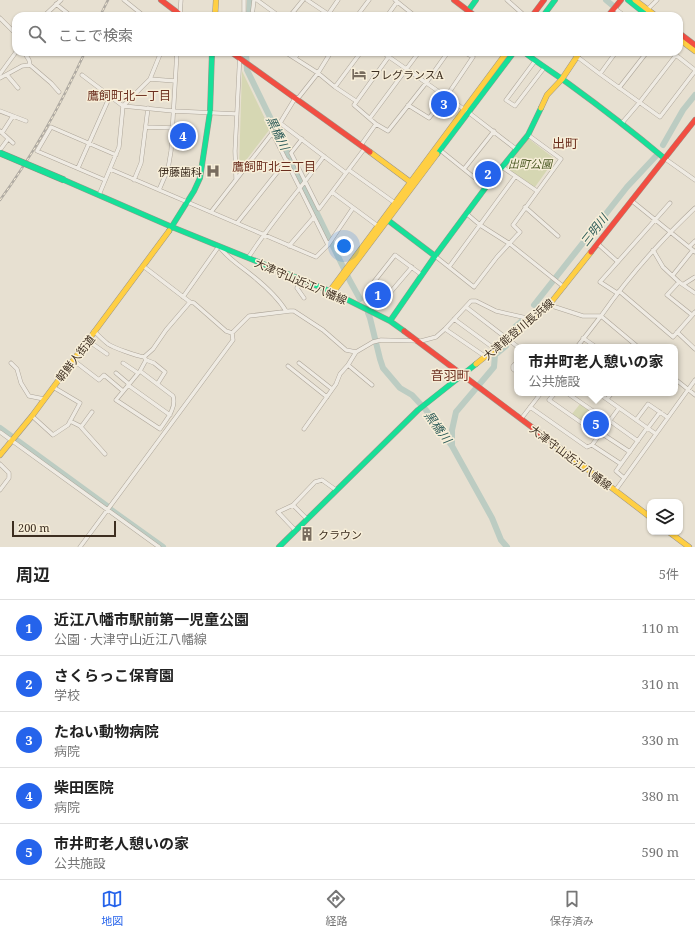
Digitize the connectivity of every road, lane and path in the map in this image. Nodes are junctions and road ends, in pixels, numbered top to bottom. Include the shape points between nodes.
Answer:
1 (61, 0) edge
2 (124, 0) edge
3 (160, 0) edge
4 (181, 0) edge
5 (216, 0) edge
6 (244, 0) edge
7 (254, 0) edge
8 (257, 0) edge
9 (303, 0) edge
10 (307, 0) edge
11 (338, 0) edge
12 (369, 0) edge
13 (454, 0) edge
14 (476, 0) edge
15 (507, 0) edge
16 (544, 0) edge
17 (555, 0) edge
18 (628, 0) edge
19 (635, 0) edge
20 (657, 0) edge
21 (396, 1) edge
22 (617, 3) edge
23 (56, 4) junction
24 (48, 12) edge
25 (66, 12) edge
26 (139, 12) edge
27 (177, 12) edge
28 (181, 12) edge
29 (215, 12) edge
30 (244, 12) edge
31 (252, 12) edge
32 (274, 12) edge
33 (293, 12) edge
34 (325, 12) edge
35 (331, 12) edge
36 (360, 12) edge
37 (389, 12) edge
38 (410, 12) edge
39 (465, 12) edge
40 (467, 12) edge
41 (520, 12) edge
42 (535, 12) edge
43 (546, 12) edge
44 (611, 12) edge
45 (623, 12) edge
46 (645, 12) edge
47 (645, 12) edge
48 (647, 12) edge
49 (0, 18) edge
50 (12, 30) edge
51 (683, 36) edge
52 (683, 42) edge
53 (695, 45) edge
54 (695, 51) edge
55 (13, 56) edge
56 (26, 56) edge
57 (159, 56) edge
58 (177, 56) edge
59 (212, 56) edge
60 (240, 56) edge
61 (241, 56) edge
62 (292, 56) edge
63 (328, 56) edge
64 (358, 56) edge
65 (389, 56) joint
66 (416, 56) edge
67 (445, 56) edge
68 (470, 56) edge
69 (504, 56) edge
70 (511, 56) edge
71 (529, 56) edge
72 (577, 56) edge
73 (580, 56) edge
74 (613, 56) edge
75 (643, 56) edge
76 (675, 56) edge
77 (677, 56) edge
78 (295, 58) joint
79 (536, 61) junction
80 (30, 65) junction
81 (544, 68) junction
82 (407, 69) junction
83 (695, 70) edge
84 (318, 72) junction
85 (0, 74) edge
86 (600, 74) junction
87 (7, 75) junction
88 (82, 75) dead end
89 (0, 78) edge
90 (150, 79) junction
91 (562, 79) junction
92 (175, 81) junction
93 (426, 83) junction
94 (335, 87) junction
95 (18, 88) dead end
96 (619, 88) junction
97 (59, 92) dead end
98 (110, 96) junction
99 (446, 96) junction
100 (297, 99) junction
101 (356, 101) junction
102 (639, 103) junction
103 (408, 105) junction
104 (123, 106) junction
105 (148, 108) junction
106 (0, 111) edge
107 (174, 111) junction
108 (466, 111) junction
109 (210, 112) junction
110 (237, 114) junction
111 (13, 116) junction
112 (370, 118) junction
113 (695, 120) edge
114 (26, 121) dead end
115 (280, 123) junction
116 (622, 123) junction
117 (376, 124) junction
118 (146, 127) junction
119 (172, 128) junction
120 (494, 131) junction
121 (1, 132) edge
122 (273, 132) junction
123 (528, 135) junction
124 (8, 139) junction
125 (302, 139) junction
126 (13, 143) dead end
127 (89, 143) junction
128 (363, 146) junction
129 (516, 149) junction
130 (0, 150) edge
131 (440, 150) junction
132 (0, 153) edge
133 (116, 155) junction
134 (324, 156) junction
135 (664, 158) junction
136 (287, 160) junction
137 (502, 167) junction
138 (78, 168) junction
139 (110, 169) junction
140 (464, 169) junction
141 (348, 171) junction
142 (515, 177) junction
143 (236, 179) junction
144 (105, 180) junction
145 (134, 180) junction
146 (695, 180) edge
147 (306, 181) junction
148 (412, 183) junction
149 (486, 187) junction
150 (300, 188) junction
151 (159, 190) junction
152 (537, 191) junction
153 (332, 192) junction
154 (99, 195) junction
155 (632, 201) junction
156 (188, 202) junction
157 (395, 203) junction
158 (670, 203) dead end
159 (353, 208) junction
160 (525, 208) junction
161 (695, 208) edge
162 (211, 212) junction
163 (467, 214) junction
164 (314, 217) junction
165 (386, 219) junction
166 (655, 220) junction
167 (237, 223) junction
168 (480, 224) junction
169 (378, 226) junction
170 (172, 227) junction
171 (670, 232) junction
172 (263, 235) junction
173 (558, 236) dead end
174 (695, 241) edge
175 (510, 244) junction
176 (598, 244) junction
177 (328, 245) junction
178 (219, 246) junction
179 (289, 246) junction
180 (689, 247) junction
181 (652, 250) junction
182 (694, 251) edge
183 (435, 256) junction
184 (248, 258) junction
185 (618, 262) junction
186 (143, 266) junction
187 (349, 267) junction
188 (412, 267) junction
189 (449, 267) junction
190 (422, 275) junction
191 (673, 275) junction
192 (695, 277) edge
193 (300, 279) junction
194 (680, 282) junction
195 (684, 284) junction
196 (564, 287) junction
197 (332, 292) junction
198 (618, 292) junction
199 (695, 293) edge
200 (182, 297) junction
201 (304, 298) dead end
202 (190, 302) junction
203 (549, 305) junction
204 (466, 306) junction
205 (286, 311) junction
206 (694, 314) edge
207 (602, 316) junction
208 (528, 318) junction
209 (454, 319) junction
210 (390, 321) junction
211 (445, 329) junction
212 (94, 331) junction
213 (677, 332) junction
214 (232, 333) junction
215 (584, 338) junction
216 (508, 339) junction
217 (87, 340) junction
218 (416, 341) junction
219 (514, 344) edge
220 (579, 344) edge
221 (592, 344) edge
222 (635, 344) edge
223 (495, 349) junction
224 (695, 349) edge
225 (356, 352) junction
226 (107, 354) dead end
227 (486, 357) junction
228 (145, 359) junction
229 (73, 360) junction
230 (11, 363) dead end
231 (123, 363) dead end
232 (299, 363) dead end
233 (348, 365) junction
234 (288, 366) dead end
235 (139, 372) junction
236 (116, 373) dead end
237 (461, 375) junction
238 (695, 380) edge
239 (678, 382) edge
240 (158, 383) junction
241 (129, 385) junction
242 (372, 385) dead end
243 (53, 387) junction
244 (332, 389) junction
245 (688, 390) junction
246 (123, 391) junction
247 (695, 395) edge
248 (538, 396) edge
249 (552, 396) edge
250 (571, 396) edge
251 (602, 396) edge
252 (610, 396) edge
253 (327, 397) junction
254 (44, 399) junction
255 (607, 400) junction
256 (530, 407) junction
257 (619, 408) junction
258 (92, 412) dead end
259 (660, 412) junction
260 (170, 415) junction
261 (32, 416) junction
262 (521, 418) junction
263 (668, 418) junction
264 (636, 420) junction
265 (70, 421) junction
266 (609, 422) junction
267 (81, 427) junction
268 (648, 428) junction
269 (304, 429) dead end
270 (0, 432) edge
271 (600, 434) junction
272 (656, 434) junction
273 (13, 441) junction
274 (638, 441) junction
275 (592, 445) junction
276 (630, 452) junction
277 (105, 454) dead end
278 (0, 455) edge
279 (0, 464) edge
280 (622, 464) junction
281 (624, 478) junction
282 (0, 490) edge
283 (336, 490) junction
284 (615, 491) junction
285 (293, 505) junction
286 (107, 510) junction
287 (647, 515) edge
288 (307, 520) junction
289 (296, 531) junction
290 (673, 535) edge
291 (80, 547) edge
292 (159, 547) edge
293 (279, 547) edge
294 (689, 547) edge

1 - 23 street
2 - 26 street
3 - 27 street
4 - 28 street
5 - 29 street
6 - 30 street
7 - 31 street
8 - 32 street
9 - 33 street
10 - 34 street
11 - 35 street
12 - 36 street
13 - 39 street
14 - 40 street
15 - 41 street
16 - 42 street
17 - 43 street
18 - 46 street
19 - 47 street
20 - 48 street
21 - 37 street
21 - 38 street
22 - 44 street
22 - 45 street
23 - 24 street
23 - 25 street
49 - 50 street
51 - 53 street
52 - 54 street
55 - 85 street
56 - 80 street
57 - 90 street
58 - 92 street
59 - 109 street
60 - 110 street
61 - 100 street via 252,67
62 - 78 street
63 - 84 street
64 - 94 street
65 - 82 street
65 - 101 street
66 - 82 street
67 - 93 street
68 - 99 street via 473,58
69 - 108 street
70 - 108 street
71 - 79 street
72 - 91 street
73 - 86 street
74 - 86 street
75 - 96 street
76 - 102 street
77 - 83 street
78 - 84 street
79 - 81 street
79 - 81 street via 506,100 515,106
80 - 87 street via 22,66
80 - 97 street
81 - 91 street
82 - 93 street
82 - 112 street
83 - 102 street via 660,117
84 - 94 street
84 - 100 street
86 - 96 street
87 - 89 street
87 - 95 street
88 - 98 street
90 - 92 street
90 - 104 street
91 - 116 street
91 - 123 street via 547,95
92 - 107 street
93 - 99 street
93 - 103 street
94 - 101 street
96 - 102 street
98 - 104 street
98 - 127 street
99 - 103 street via 429,118
99 - 108 street
100 - 115 street
100 - 128 street
101 - 112 street via 354,105
102 - 116 street
103 - 117 street via 388,132
104 - 105 street
104 - 133 street
105 - 107 street
105 - 118 street
106 - 111 street
107 - 109 street
107 - 119 street
108 - 120 street
108 - 131 street
108 - 148 street
109 - 110 street
109 - 156 street via 200,178
110 - 143 street
111 - 114 street
111 - 121 street
112 - 117 street
113 - 135 street, 大津能登川長浜線
115 - 122 street
115 - 125 street
116 - 135 street
117 - 128 street
118 - 119 street
118 - 145 street via 141,163
119 - 151 street via 168,169
120 - 129 street
120 - 140 street
121 - 124 street
122 - 136 street
122 - 143 street
123 - 129 street
123 - 152 street via 560,160
124 - 126 street
124 - 130 street
125 - 134 street
125 - 147 street via 291,153
127 - 133 street
127 - 138 street
127 - 138 street via 51,127 38,151
128 - 141 street
128 - 148 street
129 - 137 street
131 - 140 street
131 - 148 street
132 - 154 street, 大津守山近江八幡線, bridge
133 - 139 street
134 - 141 street
134 - 147 street
135 - 146 street
135 - 155 street, 大津能登川長浜線
136 - 150 street
136 - 167 street
137 - 142 street
137 - 149 street
138 - 144 street
139 - 144 street
139 - 145 street
140 - 149 street
141 - 153 street
141 - 157 street
142 - 152 street
142 - 168 street
143 - 162 street
144 - 154 street
145 - 151 street
147 - 150 street
147 - 153 street via 319,209
148 - 157 street
148 - 165 street
149 - 163 street
150 - 164 street
150 - 172 street
151 - 156 street
152 - 160 street
153 - 159 street
154 - 170 street, 大津守山近江八幡線
155 - 166 street
155 - 176 street, 大津能登川長浜線
156 - 162 street
156 - 170 street
157 - 165 street
158 - 166 street
159 - 169 street
159 - 177 street
160 - 173 street
160 - 175 street via 513,225 520,232
161 - 171 street
162 - 167 street
163 - 168 street
163 - 183 street
164 - 177 street
164 - 179 street
165 - 169 street
165 - 183 street
165 - 187 street
166 - 171 street
166 - 185 street
167 - 172 street
168 - 175 street
168 - 189 street
169 - 187 street
170 - 178 street, 大津守山近江八幡線
170 - 186 street
171 - 180 street
171 - 181 street
172 - 179 street
172 - 184 street
174 - 180 street
175 - 189 street via 474,287
175 - 196 street
176 - 185 street
176 - 196 street, 大津能登川長浜線
177 - 179 street via 316,257
178 - 184 street, 大津守山近江八幡線
178 - 200 street
178 - 205 street via 280,300
180 - 182 street
181 - 191 street via 663,267
181 - 198 street
182 - 191 street
183 - 189 street
183 - 190 street
184 - 193 street, 大津守山近江八幡線
185 - 198 street via 600,282
186 - 200 street
186 - 212 street
187 - 197 street via 332,288
188 - 188 street via 395,255 373,282 388,294
188 - 190 street
190 - 210 street
191 - 194 street
192 - 195 street
193 - 197 street, 大津守山近江八幡線
193 - 201 street via 297,288
194 - 195 street
194 - 206 street via 667,295
195 - 199 street
196 - 203 street, 大津能登川長浜線
197 - 210 street, 大津守山近江八幡線
198 - 207 street
198 - 213 street via 673,336
200 - 202 street
202 - 214 street
202 - 228 street
203 - 207 street via 583,316
203 - 208 street, 大津能登川長浜線
204 - 208 street via 471,301 476,301 496,311
204 - 209 street
204 - 216 street
205 - 214 street via 249,316
205 - 225 street via 294,311 323,330 346,350
206 - 213 street
207 - 215 street
207 - 222 street
208 - 216 street, 大津能登川長浜線
209 - 211 street
209 - 223 street
210 - 218 street, 大津守山近江八幡線
211 - 218 street via 436,337
211 - 227 street
212 - 217 street, 朝鮮人街道
212 - 228 street, 朝鮮人街道 via 108,344
213 - 224 street
214 - 286 street via 233,340
215 - 220 street
215 - 221 street
216 - 219 street
216 - 223 street, 大津能登川長浜線
217 - 226 street
217 - 229 street, 朝鮮人街道
218 - 225 street via 380,340
218 - 237 street, 大津守山近江八幡線
223 - 227 street, 大津能登川長浜線
225 - 233 street
227 - 237 street, 大津能登川長浜線
228 - 235 street
228 - 240 street, 朝鮮人街道 via 165,372
229 - 243 street, 朝鮮人街道
229 - 246 street via 100,380 104,375
230 - 254 street via 17,369 21,383 29,396
231 - 235 street
232 - 244 street
233 - 242 street
233 - 244 street
234 - 253 street
235 - 240 street
235 - 241 street
236 - 241 street
237 - 262 street, 大津守山近江八幡線
237 - 283 street, 大津能登川長浜線 via 421,407
238 - 245 street
239 - 245 street
240 - 260 street via 173,396
241 - 246 street
241 - 260 street
243 - 254 street, 朝鮮人街道
243 - 265 street via 80,403
244 - 253 street
245 - 247 street
245 - 263 street
246 - 260 street via 116,400 160,430
248 - 256 street
249 - 271 street via 549,400
250 - 266 street
251 - 255 street
252 - 255 street
253 - 269 street
254 - 261 street, 朝鮮人街道
255 - 257 street
256 - 262 street
256 - 275 street via 587,447
257 - 264 street
257 - 266 street
258 - 267 street
259 - 263 street
259 - 264 street via 648,404
259 - 268 street
261 - 265 street via 53,435
261 - 273 street, 朝鮮人街道
262 - 284 street, 大津守山近江八幡線
263 - 272 street
264 - 268 street
265 - 267 street
266 - 271 street
266 - 274 street
267 - 277 street
268 - 272 street
268 - 274 street
270 - 273 street
271 - 275 street
271 - 276 street
272 - 281 street
273 - 278 street, 朝鮮人街道
273 - 286 street
274 - 276 street
275 - 280 street
276 - 280 street
279 - 282 street via 9,473 9,478
280 - 281 street via 616,471
281 - 284 street
283 - 285 street via 322,480 315,482
283 - 288 street, 大津能登川長浜線
284 - 287 street, 大津守山近江八幡線
285 - 288 street
285 - 289 street via 278,512
286 - 291 street
286 - 292 street
288 - 289 street, 大津能登川長浜線
289 - 293 street, 大津能登川長浜線
290 - 294 street

